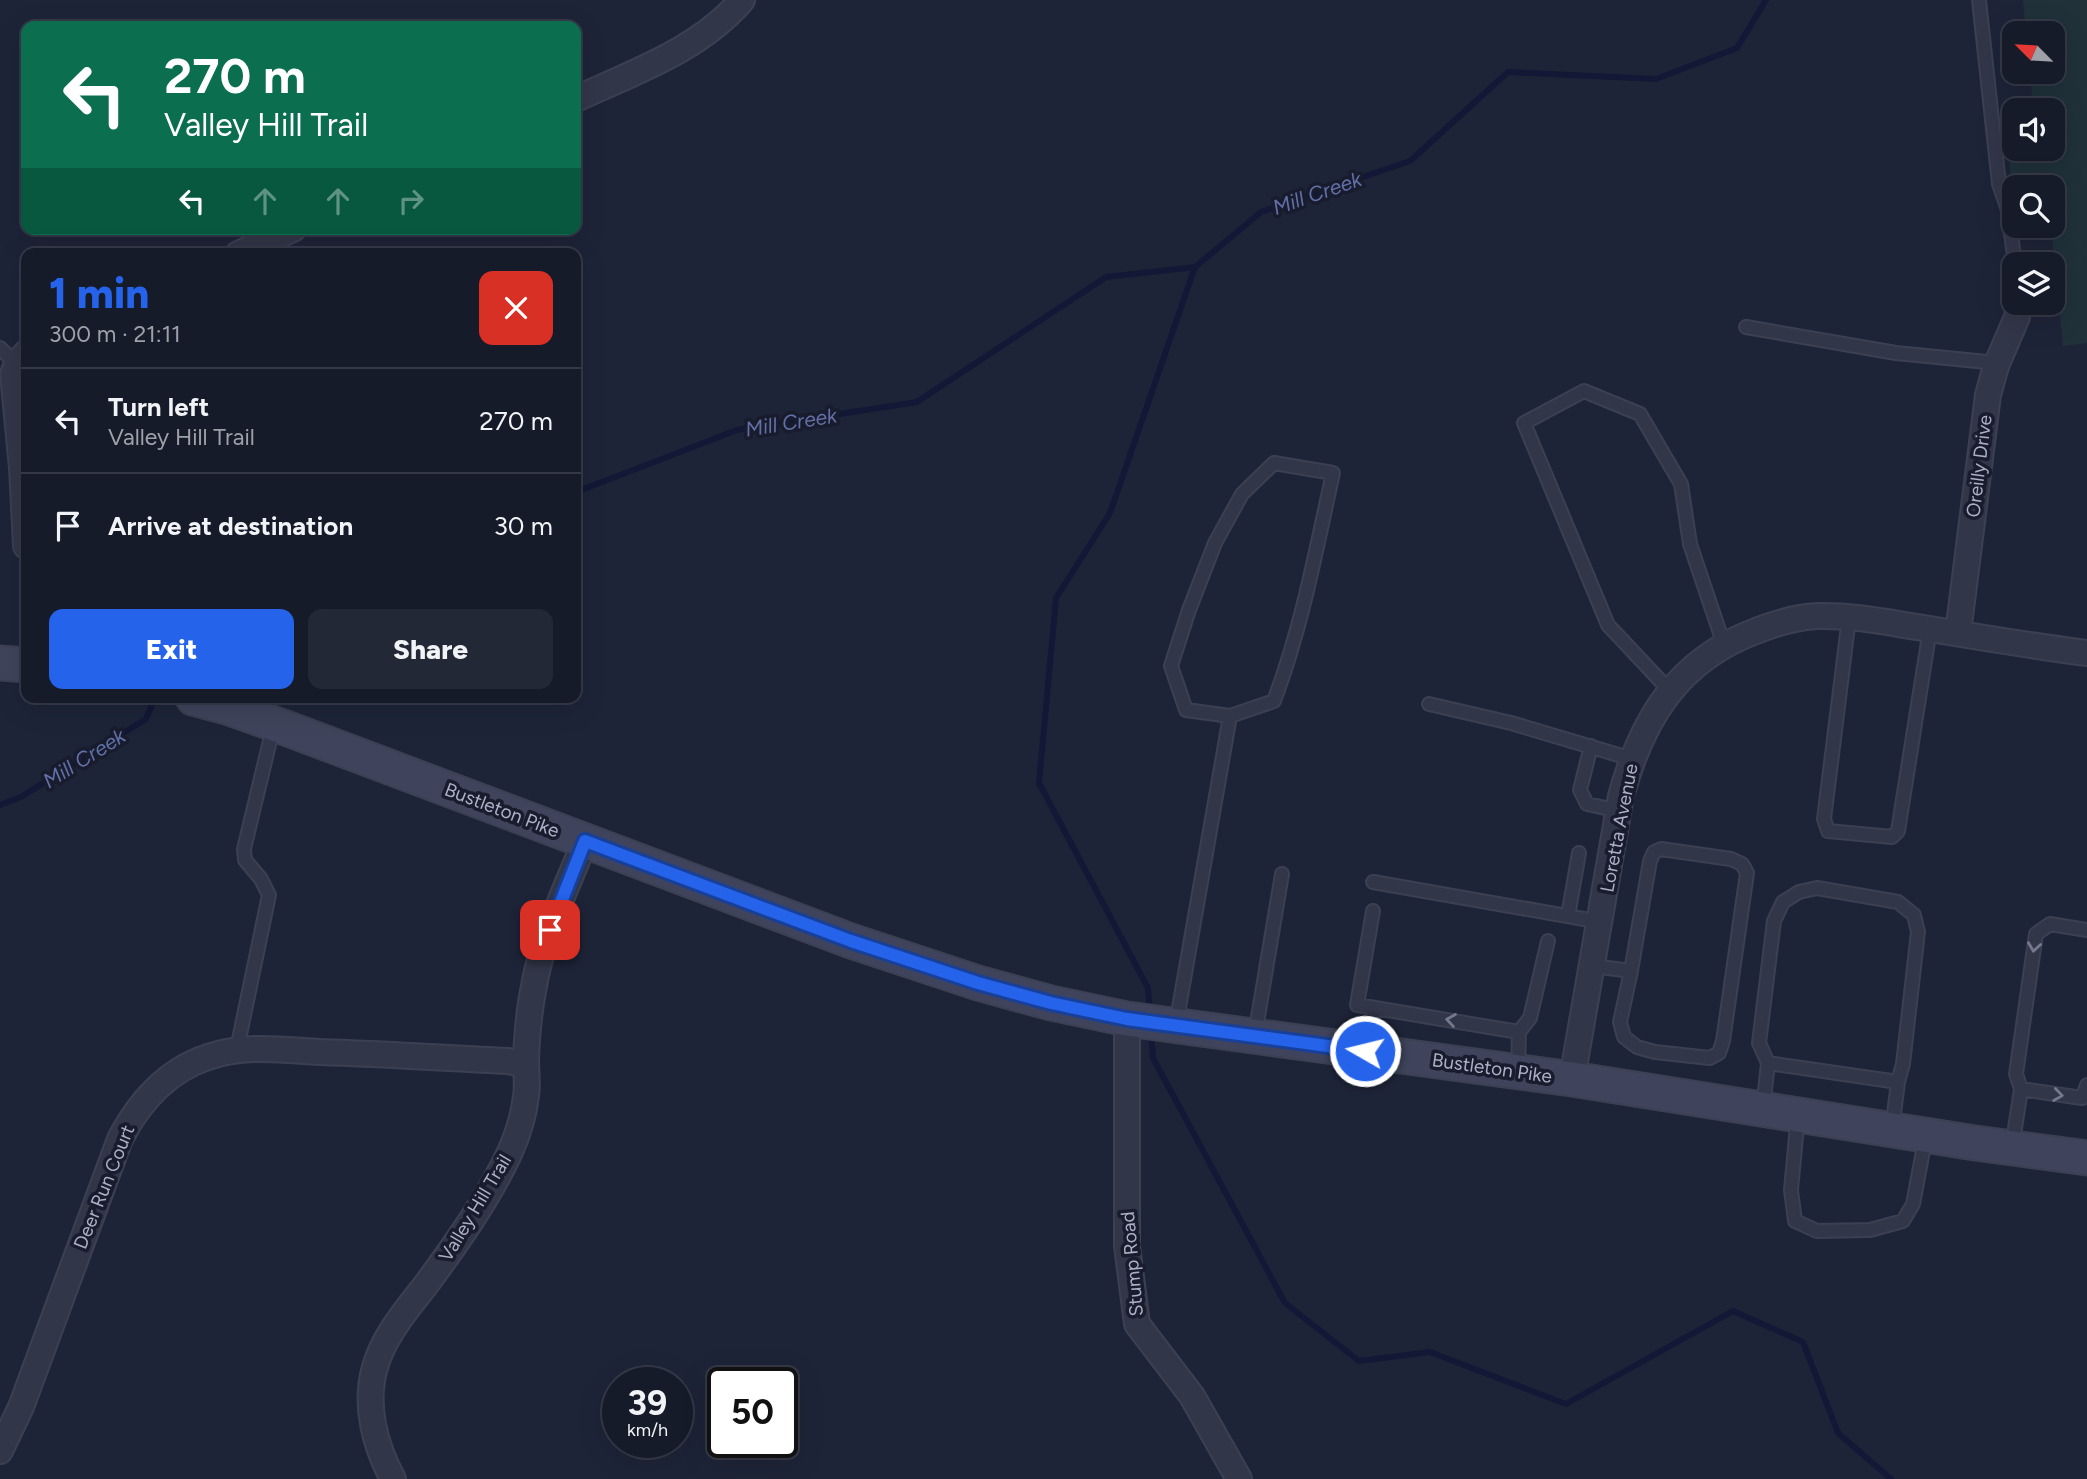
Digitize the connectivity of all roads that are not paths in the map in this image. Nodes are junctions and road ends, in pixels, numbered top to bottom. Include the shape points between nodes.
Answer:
1 (742, 0) edge
2 (1979, 0) edge
3 (581, 97) edge
4 (280, 235) edge
5 (252, 248) edge
6 (2013, 252) edge
7 (2017, 315) edge
8 (1746, 327) dead end
9 (14, 356) edge
10 (1997, 363) junction
11 (21, 458) edge
12 (1849, 618) junction
13 (1930, 629) junction
14 (1958, 633) junction
15 (1724, 645) junction
16 (2087, 653) edge
17 (0, 663) edge
18 (21, 665) edge
19 (1670, 691) junction
20 (212, 703) edge
21 (1429, 704) dead end
22 (1230, 716) junction
23 (274, 724) junction
24 (1591, 746) junction
25 (1632, 759) junction
26 (1619, 811) junction
27 (585, 841) junction
28 (1578, 853) dead end
29 (1282, 874) dead end
30 (1373, 882) dead end
31 (1373, 911) dead end
32 (1568, 916) junction
33 (1601, 922) junction
34 (2087, 930) edge
35 (1548, 941) dead end
36 (1593, 966) junction
37 (1631, 971) junction
38 (1375, 1008) junction
39 (1150, 1022) junction
40 (1519, 1031) junction
41 (1255, 1035) junction
42 (237, 1049) junction
43 (1365, 1051) junction
44 (1768, 1063) junction
45 (526, 1065) junction
46 (1518, 1072) junction
47 (1572, 1079) junction
48 (1898, 1082) junction
49 (2087, 1086) edge
50 (2021, 1089) junction
51 (1763, 1110) junction
52 (1798, 1115) junction
53 (1892, 1130) junction
54 (1926, 1135) junction
55 (2012, 1148) junction
56 (2087, 1158) edge
57 (0, 1451) edge
58 (393, 1479) edge
59 (1239, 1479) edge

1 - 3 street via 701,38
2 - 6 lane via 1999,184
4 - 5 street
7 - 10 street, Oreilly Drive
8 - 10 lane via 1896,353
9 - 11 street
10 - 14 street, Oreilly Drive via 1988,395
12 - 13 street, Loretta Avenue
12 - 13 lane via 1824,819 1828,831 1892,837 1898,831
12 - 15 street, Loretta Avenue via 1820,616 1771,625
13 - 14 street, Loretta Avenue
14 - 16 street, Loretta Avenue
15 - 19 street, Loretta Avenue via 1690,669
15 - 19 lane via 1690,544 1681,484 1640,414 1584,391 1524,423 1608,625
17 - 18 main road
19 - 25 street, Loretta Avenue via 1643,732
20 - 23 main road, Bustleton Pike
21 - 24 lane
22 - 22 lane via 1274,701 1302,614 1332,473 1274,463 1242,494 1215,543 1171,666 1186,710
22 - 39 lane
23 - 27 main road, Bustleton Pike
23 - 42 lane via 244,849 245,860 269,895
24 - 25 lane
24 - 26 lane via 1580,790 1587,804
25 - 26 street, Loretta Avenue
26 - 33 street, Loretta Avenue
27 - 39 main road, Bustleton Pike via 952,975 1051,1003
27 - 45 street, Valley Hill Trail via 542,953 530,1010
28 - 32 lane
29 - 41 lane
30 - 32 lane
31 - 38 lane via 1357,1005
32 - 33 lane
33 - 36 street, Loretta Avenue
34 -> 50 lane via 2050,924 2036,934 2016,1074
35 - 40 lane via 1530,1018
36 - 37 lane
36 - 47 street, Loretta Avenue
37 - 37 lane via 1620,1022 1624,1037 1655,1052 1710,1058 1719,1053 1747,873 1742,864 1661,849 1654,852
40 -> 38 lane
38 - 43 lane
39 - 41 main road, Bustleton Pike
39 - 59 street, Stump Road via 1127,1246 1137,1324 1192,1396
40 - 46 lane
41 - 43 main road, Bustleton Pike
42 - 45 street, Deer Run Court via 391,1054
42 - 57 street, Deer Run Court via 206,1057 177,1072 130,1119 21,1407
43 - 46 main road, Bustleton Pike
44 - 48 lane
44 - 48 lane via 1759,1043 1774,921 1783,902 1817,888 1898,902 1914,915 1918,932
44 - 51 lane
45 - 58 street, Valley Hill Trail via 527,1096 510,1151 492,1187 378,1356 371,1394 373,1425
46 - 47 main road, Bustleton Pike
47 - 51 main road, Bustleton Pike
48 - 53 lane
50 -> 49 lane via 2082,1098
50 - 55 lane
51 - 52 main road, Bustleton Pike
52 - 53 main road, Bustleton Pike
52 - 54 lane via 1791,1190 1795,1221 1816,1231 1870,1230 1903,1221 1913,1204
53 - 54 main road, Bustleton Pike
54 - 55 main road, Bustleton Pike
55 - 56 main road, Bustleton Pike

